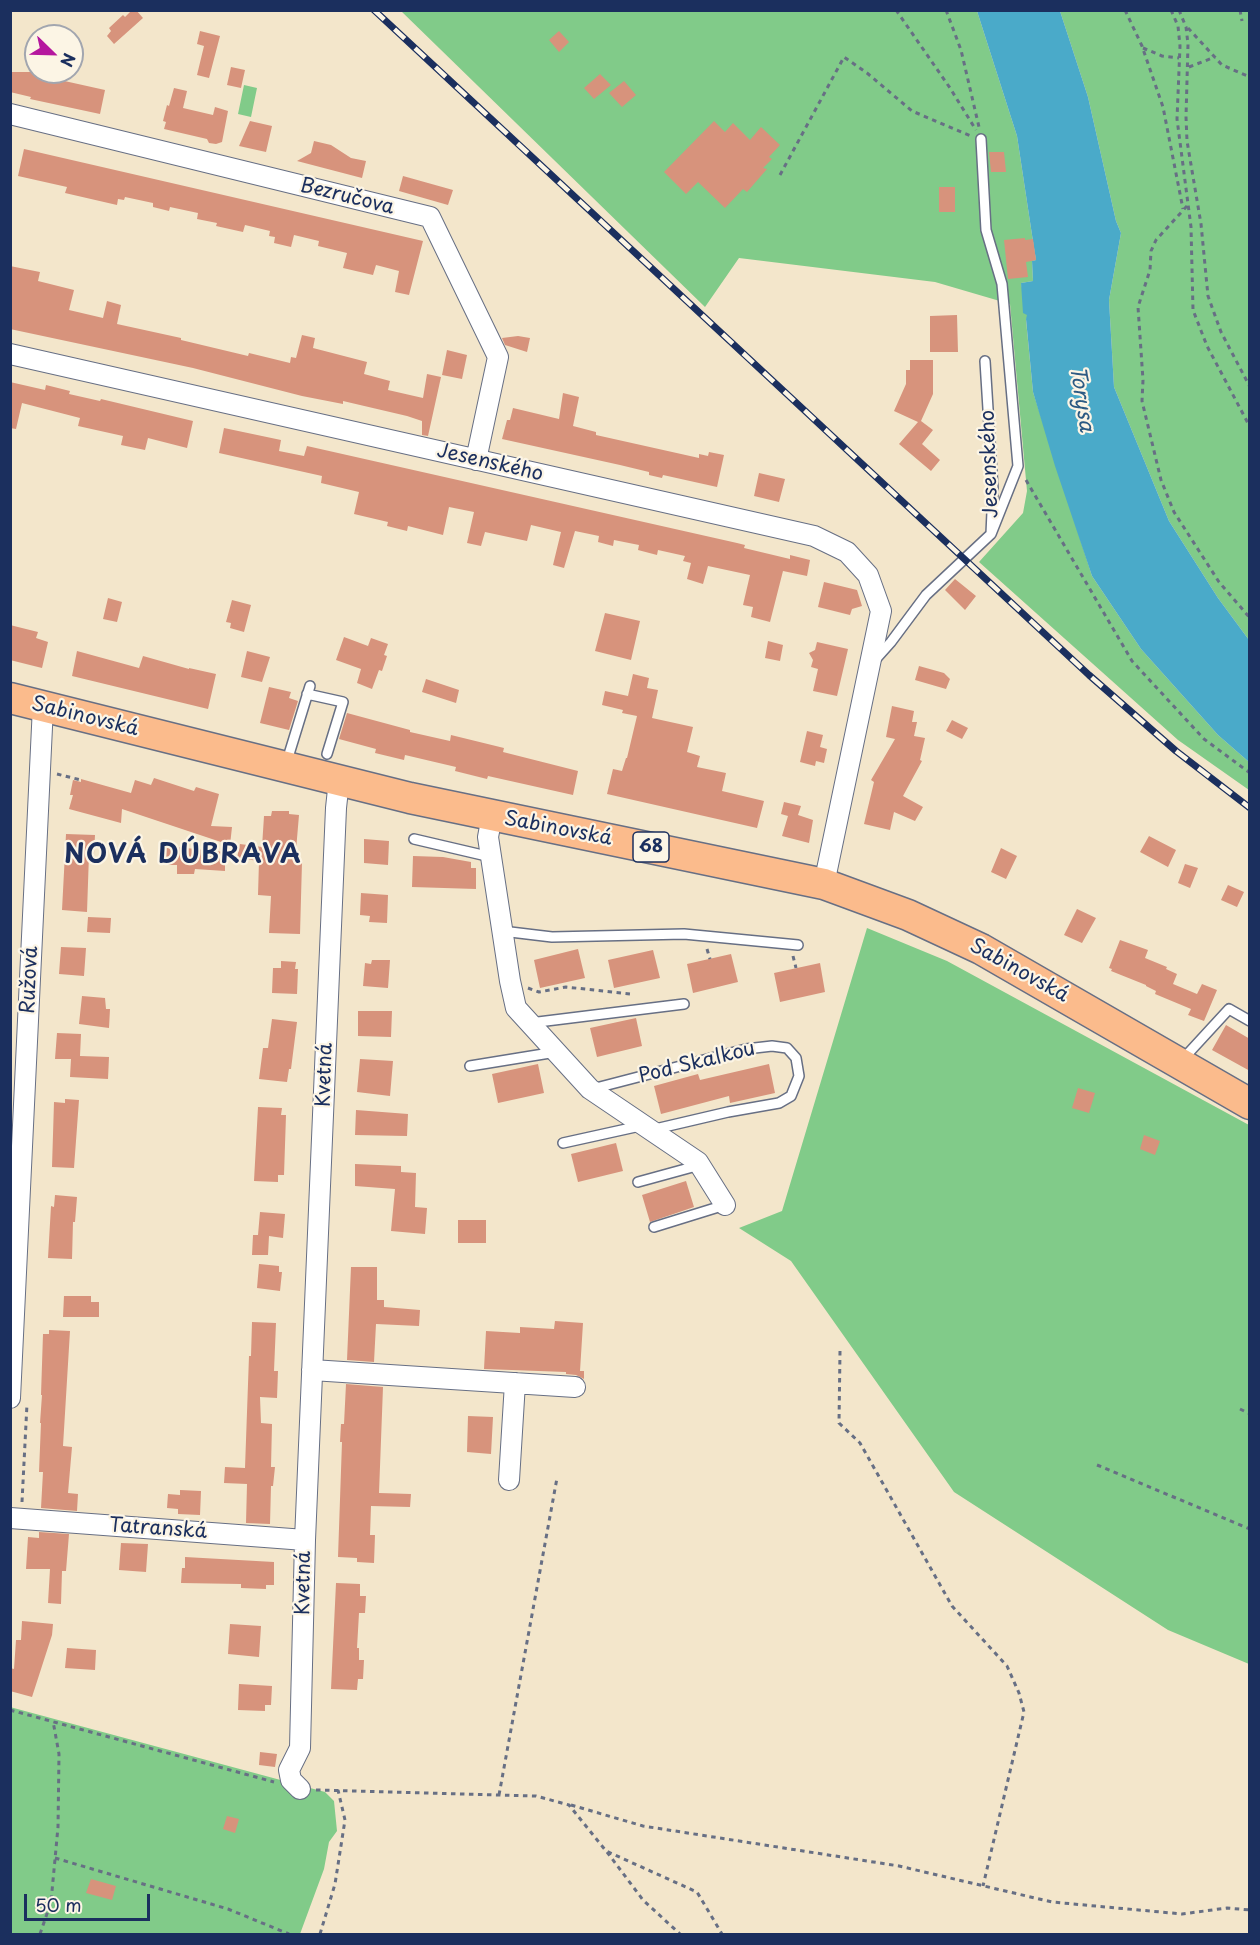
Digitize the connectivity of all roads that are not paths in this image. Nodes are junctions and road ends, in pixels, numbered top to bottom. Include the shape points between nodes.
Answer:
1 (10, 114) edge
2 (981, 140) road end
3 (10, 354) edge
4 (985, 361) dead end
5 (476, 460) junction
6 (991, 534) junction
7 (871, 665) junction
8 (10, 698) edge
9 (43, 706) junction
10 (285, 766) junction
11 (333, 767) junction
12 (492, 816) junction
13 (414, 839) dead end
14 (491, 857) junction
15 (824, 884) junction
16 (502, 931) junction
17 (798, 945) dead end
18 (684, 1004) dead end
19 (1250, 1021) edge
20 (530, 1023) junction
21 (556, 1052) junction
22 (1179, 1063) junction
23 (18, 1064) edge
24 (470, 1066) dead end
25 (590, 1089) junction
26 (1250, 1104) edge
27 (646, 1128) junction
28 (563, 1143) dead end
29 (700, 1165) junction
30 (638, 1182) dead end
31 (725, 1205) joint
32 (654, 1227) dead end
33 (312, 1370) junction
34 (515, 1383) junction
35 (575, 1387) dead end
36 (10, 1398) edge
37 (509, 1480) dead end
38 (10, 1518) edge
39 (305, 1539) junction
40 (300, 1789) road end

1 - 5 street, Bezručova via 430,217 498,357
2 - 6 lane via 986,230 1002,284 1017,466
3 - 5 street, Jesenského
4 - 6 lane, Jesenského via 993,489
5 - 7 street, Jesenského via 814,536 847,552 868,575 881,611
6 - 7 lane, Jesenského via 926,594
7 - 15 street, Jesenského
8 - 9 main road, Sabinovská / 68
9 - 10 main road, Sabinovská / 68
9 - 23 street, Ružová
10 - 11 main road, Sabinovská / 68
10 - 11 lane via 309,690 343,702
11 - 12 main road, Sabinovská / 68
11 - 33 street, Kvetná via 335,820
12 - 14 street via 488,837
12 - 15 main road, Sabinovská / 68
13 - 14 lane
14 - 16 street
15 - 22 main road, Sabinovská / 68 via 908,915 971,944
16 - 17 lane via 552,937 684,934
16 - 20 street via 516,1008
18 - 20 lane
19 - 22 lane via 1229,1009
20 - 21 street
21 - 24 lane
21 - 25 street
22 - 26 main road, Sabinovská / 68
23 - 36 street, Ružová
25 - 27 street
25 - 27 lane, Pod Skalkou via 754,1048 787,1048 796,1058 799,1076 791,1096 779,1103
27 - 28 lane, Pod Skalkou
27 - 29 street
29 - 30 lane
29 - 31 street
31 - 32 lane
33 - 34 street
33 - 39 street, Kvetná
34 - 35 street
34 - 37 street
38 - 39 street, Tatranská
39 - 40 street, Kvetná via 300,1748 289,1770 291,1780

